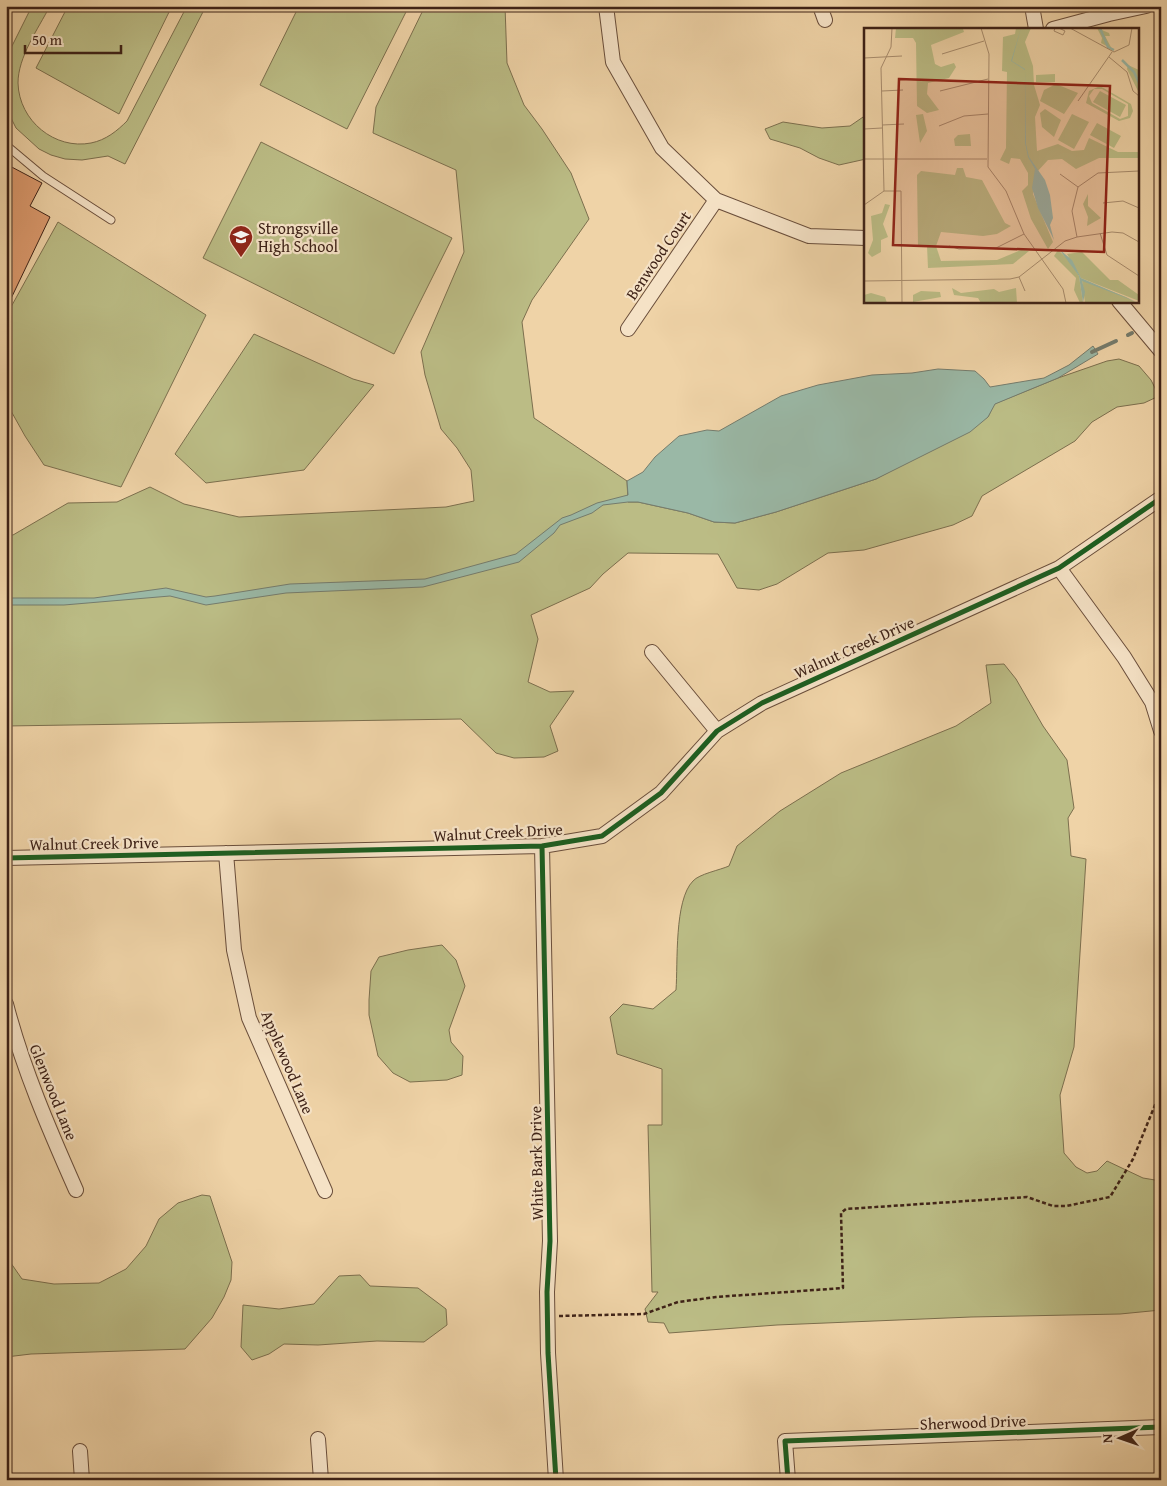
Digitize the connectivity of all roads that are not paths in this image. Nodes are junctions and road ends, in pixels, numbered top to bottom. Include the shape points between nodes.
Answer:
1 (606, 6) edge
2 (820, 6) edge
3 (1032, 6) edge
4 (1146, 6) edge
5 (825, 20) dead end
6 (1036, 28) edge
7 (1056, 28) edge
8 (6, 145) edge
9 (716, 200) junction
10 (111, 220) dead end
11 (864, 238) edge
12 (1120, 302) edge
13 (628, 330) dead end
14 (1161, 351) edge
15 (1161, 498) edge
16 (1059, 568) junction
17 (652, 652) dead end
18 (717, 731) junction
19 (1161, 731) edge
20 (542, 846) junction
21 (226, 853) junction
22 (6, 858) edge
23 (6, 1004) edge
24 (76, 1190) dead end
25 (325, 1191) dead end
26 (1161, 1428) edge
27 (318, 1439) dead end
28 (80, 1451) dead end
29 (82, 1480) edge
30 (320, 1480) edge
31 (556, 1480) edge
32 (788, 1480) edge

1 - 9 street via 613,62 662,148
2 - 5 street
3 - 6 street
4 - 7 street
8 - 10 lane via 43,176
9 - 11 street via 809,236
9 - 13 street, Benwood Court
12 - 14 street
15 - 16 street, Walnut Creek Drive
16 - 18 street, Walnut Creek Drive via 762,702
16 - 19 street via 1124,657 1152,702
17 - 18 street
18 - 20 street, Walnut Creek Drive via 661,793 602,836
20 - 21 street, Walnut Creek Drive
20 - 31 street, White Bark Drive via 550,1241 547,1316
21 - 22 street, Walnut Creek Drive
21 - 25 street, Applewood Lane via 234,950 249,1018
23 - 24 street, Glenwood Lane via 42,1113
26 - 32 street, Sherwood Drive via 785,1441
27 - 30 street
28 - 29 street

